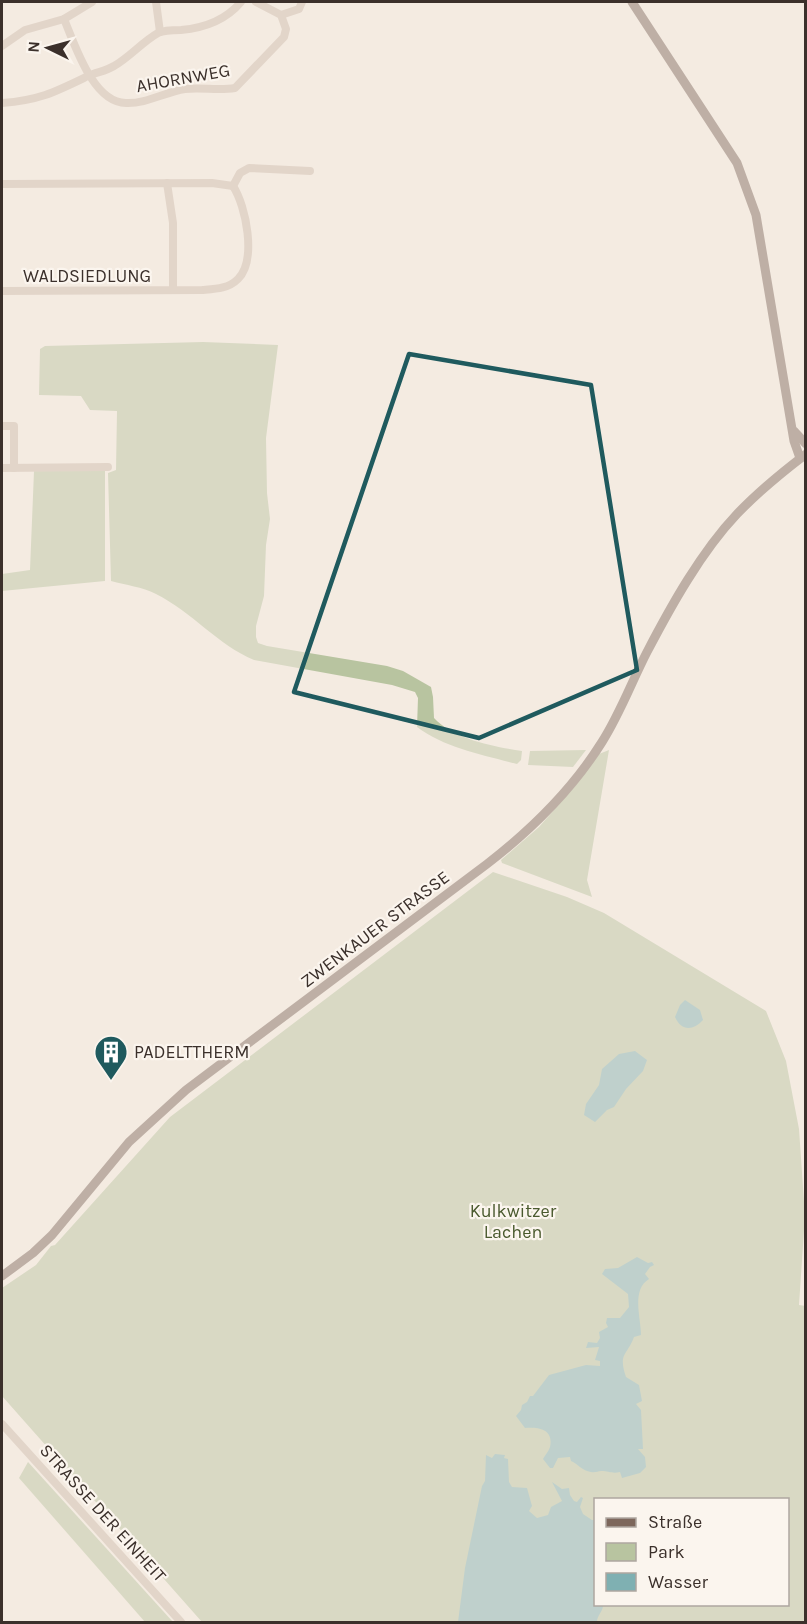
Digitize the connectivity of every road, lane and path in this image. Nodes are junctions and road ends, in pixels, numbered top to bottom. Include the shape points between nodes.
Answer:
1 (92, 2) edge
2 (156, 2) edge
3 (241, 2) edge
4 (256, 2) edge
5 (302, 2) edge
6 (632, 2) edge
7 (281, 15) junction
8 (64, 20) junction
9 (160, 32) junction
10 (2, 46) edge
11 (90, 75) junction
12 (2, 103) edge
13 (310, 171) dead end
14 (167, 183) junction
15 (2, 184) edge
16 (234, 186) junction
17 (173, 290) junction
18 (2, 291) edge
19 (2, 426) edge
20 (794, 431) junction
21 (806, 444) edge
22 (803, 456) edge
23 (108, 467) dead end
24 (2, 468) edge
25 (14, 468) junction
26 (2, 1276) edge
27 (2, 1424) edge
28 (181, 1623) edge

1 - 8 street
2 - 9 street
3 - 9 street via 229,14 209,24
4 - 7 street
5 - 7 street via 299,9
6 - 20 main road via 737,163 756,215
7 - 11 street, AHORNWEG via 286,29 284,37 235,88 183,90 128,104 108,98
8 - 10 street via 26,30
8 - 11 street, AHORNWEG
9 - 11 street via 112,68
11 - 12 street via 46,96
13 - 16 street via 249,168 240,173
14 - 15 street
14 - 16 street
14 - 17 street, WALDSIEDLUNG via 173,223
16 - 17 street, WALDSIEDLUNG via 246,215 245,269 228,287
17 - 18 street, WALDSIEDLUNG
19 - 25 street via 14,426
20 - 21 main road
20 - 22 main road
22 - 26 main road, ZWENKAUER STRASSE via 736,515 705,556 648,650 603,740 548,811 484,867 186,1090 136,1135 52,1235
23 - 25 street
24 - 25 street
27 - 28 street, STRASSE DER EINHEIT

